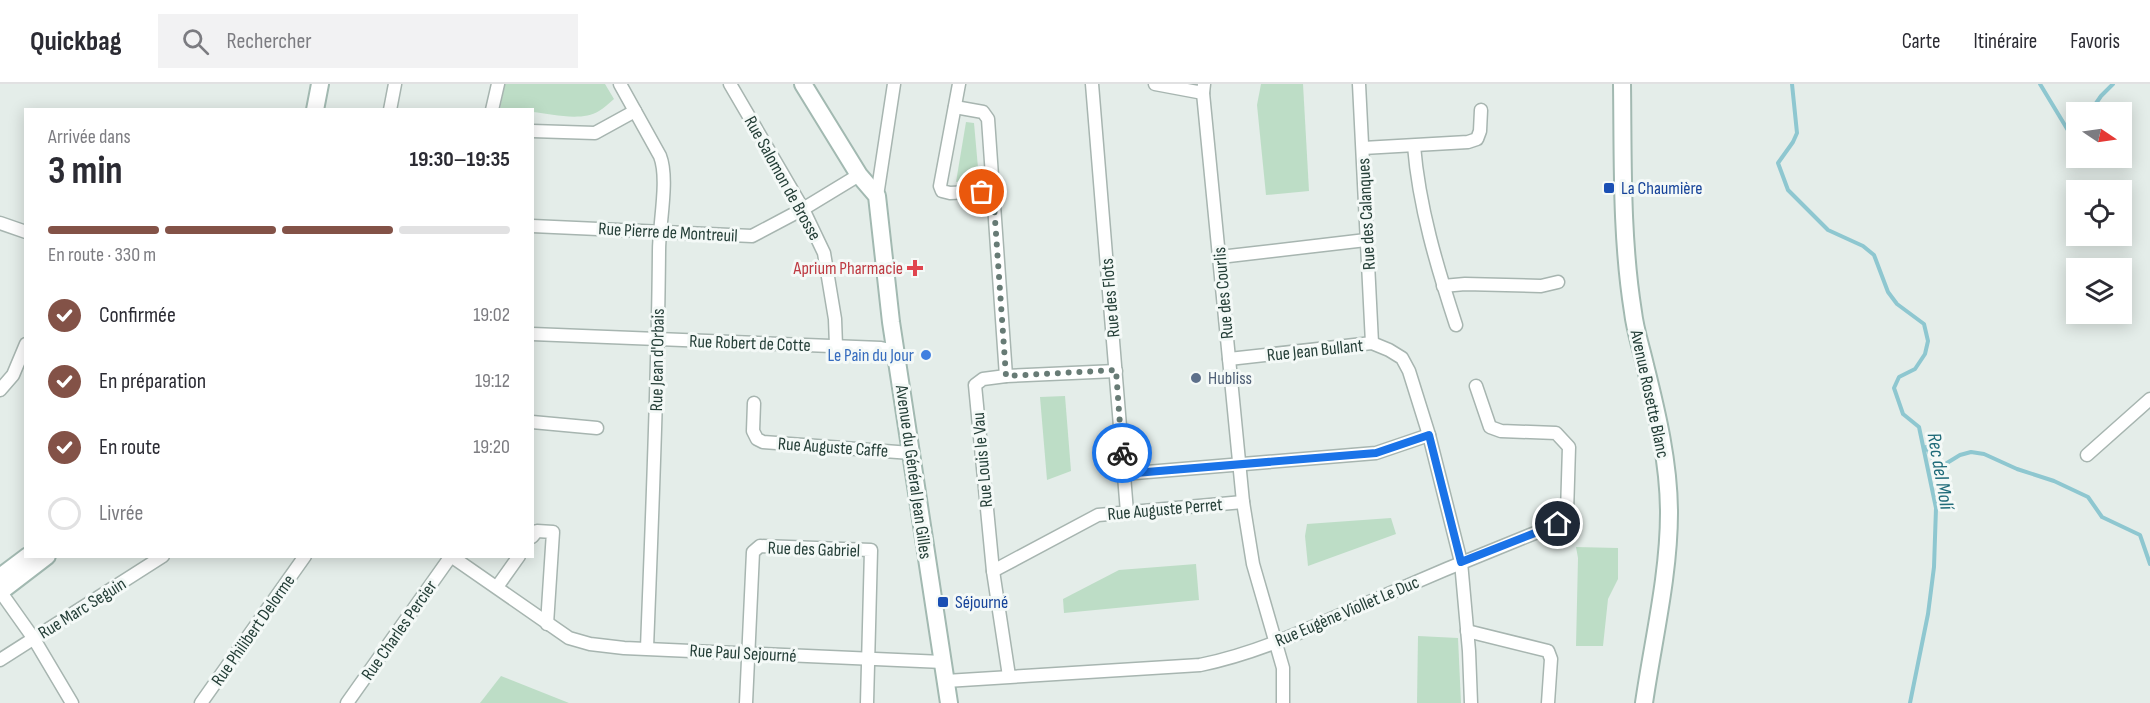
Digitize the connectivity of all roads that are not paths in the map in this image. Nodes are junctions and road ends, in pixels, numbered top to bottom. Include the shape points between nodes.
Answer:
1 (320, 84) edge
2 (395, 84) edge
3 (498, 84) edge
4 (620, 84) edge
5 (730, 84) edge
6 (894, 84) edge
7 (959, 84) edge
8 (1092, 84) edge
9 (1155, 84) edge
10 (1359, 84) edge
11 (1622, 84) edge
12 (806, 85) edge
13 (1204, 88) edge
14 (955, 107) junction
15 (315, 108) edge
16 (390, 108) edge
17 (492, 108) edge
18 (1481, 110) dead end
19 (635, 111) junction
20 (534, 131) edge
21 (1414, 146) junction
22 (1363, 148) junction
23 (859, 175) junction
24 (993, 191) junction
25 (878, 196) junction
26 (803, 209) junction
27 (0, 224) edge
28 (534, 226) edge
29 (24, 231) edge
30 (659, 232) junction
31 (1366, 240) junction
32 (1220, 257) junction
33 (1558, 282) dead end
34 (1443, 286) junction
35 (1456, 325) dead end
36 (534, 334) edge
37 (658, 339) junction
38 (1372, 343) junction
39 (836, 346) junction
40 (24, 349) edge
41 (895, 351) junction
42 (1229, 358) junction
43 (1116, 370) junction
44 (1006, 376) junction
45 (1476, 386) dead end
46 (0, 390) edge
47 (2150, 399) edge
48 (754, 403) dead end
49 (534, 422) edge
50 (597, 428) dead end
51 (1429, 435) junction
52 (911, 453) junction
53 (2087, 455) dead end
54 (1240, 464) junction
55 (1123, 474) junction
56 (1243, 502) junction
57 (1127, 512) junction
58 (534, 535) edge
59 (25, 558) edge
60 (34, 558) edge
61 (45, 558) edge
62 (160, 558) edge
63 (304, 558) edge
64 (450, 558) edge
65 (454, 558) edge
66 (518, 558) edge
67 (1461, 562) junction
68 (993, 571) junction
69 (0, 578) edge
70 (0, 585) edge
71 (498, 587) junction
72 (1, 593) edge
73 (547, 624) junction
74 (1467, 631) junction
75 (34, 639) junction
76 (1276, 642) junction
77 (647, 648) junction
78 (749, 653) junction
79 (867, 658) junction
80 (0, 660) edge
81 (943, 662) junction
82 (1009, 676) junction
83 (946, 681) junction
84 (72, 703) edge
85 (201, 703) edge
86 (347, 703) edge
87 (746, 703) edge
88 (867, 703) edge
89 (949, 703) edge
90 (1283, 703) edge
91 (1471, 703) edge
92 (1548, 703) edge
93 (1644, 703) edge

1 - 15 main road
2 - 16 street
3 - 17 street
4 - 19 street, Rue Jean d'Orbais
5 - 26 street, Rue Salomon de Brosse
6 - 25 street
7 - 14 street
8 - 43 street, Rue des Flots
9 - 13 street
10 - 22 street, Rue des Calanques
11 - 93 main road, Avenue Rosette Blanc via 1633,314 1657,415 1668,496 1668,542
12 - 23 main road
13 - 32 street, Rue des Courlis
14 - 24 street via 982,112 988,120
14 - 24 street via 942,191
18 - 21 street via 1477,139
19 - 20 street via 595,133
19 - 30 street, Rue Jean d'Orbais via 664,167
21 - 22 street
21 - 34 street via 1417,177
22 - 31 street, Rue des Calanques
23 - 25 main road
23 - 26 street, Rue Pierre de Montreuil
24 - 44 street
25 - 41 main road, Avenue du Général Jean Gilles
26 - 30 street, Rue Pierre de Montreuil via 752,236
26 - 39 street, Rue Salomon de Brosse via 824,253
27 - 29 street
28 - 30 street, Rue Pierre de Montreuil
30 - 37 street, Rue Jean d'Orbais
31 - 32 street
31 - 38 street, Rue des Calanques
32 - 42 street, Rue des Courlis
33 - 34 street via 1542,286
34 - 35 street
36 - 37 street, Rue Robert de Cotte
37 - 39 street, Rue Robert de Cotte
37 - 77 street, Rue Jean d'Orbais
38 - 42 street, Rue Jean Bullant
38 - 51 street, Rue Jean Bullant via 1402,358
39 - 41 street, Rue Robert de Cotte
40 - 46 street via 13,375
41 - 52 main road, Avenue du Général Jean Gilles
42 - 54 street, Rue des Courlis
43 - 44 street, Rue Louis le Vau
43 - 55 street, Rue des Flots
44 - 68 street, Rue Louis le Vau via 983,379 975,386
45 - 67 street, Rue Eugène Viollet Le Duc via 1490,427 1556,433 1569,447 1567,513 1558,524
47 - 53 street
48 - 52 street, Rue Auguste Caffe via 753,431 763,442
49 - 50 street
51 - 54 street via 1376,453
51 - 67 street, Rue Jean Bullant
52 - 81 main road, Avenue du Général Jean Gilles
54 - 55 street
54 - 56 street, Rue des Courlis
55 - 57 street, Rue des Flots
56 - 57 street, Rue Auguste Perret
56 - 76 street, Rue des Courlis via 1253,564
57 - 68 street, Rue Auguste Perret via 1098,515
58 - 73 street via 537,531 552,532
59 - 69 main road
60 - 70 street
61 - 72 main road
62 - 75 street, Rue Marc Seguin
63 - 85 street, Rue Philibert Delorme
64 - 86 street, Rue Charles Percier
65 - 71 street, Rue Paul Sejourné
66 - 71 street
67 - 74 street, Rue Jean Bullant
67 - 76 street, Rue Eugène Viollet Le Duc
68 - 82 street, Rue Louis le Vau
71 - 73 street, Rue Paul Sejourné
72 - 75 street
73 - 77 street, Rue Paul Sejourné via 569,638 590,644
74 - 91 street, Rue Jean Bullant
74 - 92 street via 1548,651
75 - 80 street, Rue Marc Seguin
75 - 84 street
76 - 82 street, Rue Eugène Viollet Le Duc via 1200,665
76 - 90 street, Rue des Courlis via 1283,668
77 - 78 street, Rue Paul Sejourné
78 - 79 street, Rue Paul Sejourné
78 - 79 street, Rue des Gabriel via 753,552 760,546 871,550
78 - 87 street
79 - 81 street, Rue Paul Sejourné
79 - 88 street
81 - 83 main road, Avenue du Général Jean Gilles
82 - 83 street, Rue Eugène Viollet Le Duc
83 - 89 main road, Avenue du Général Jean Gilles

